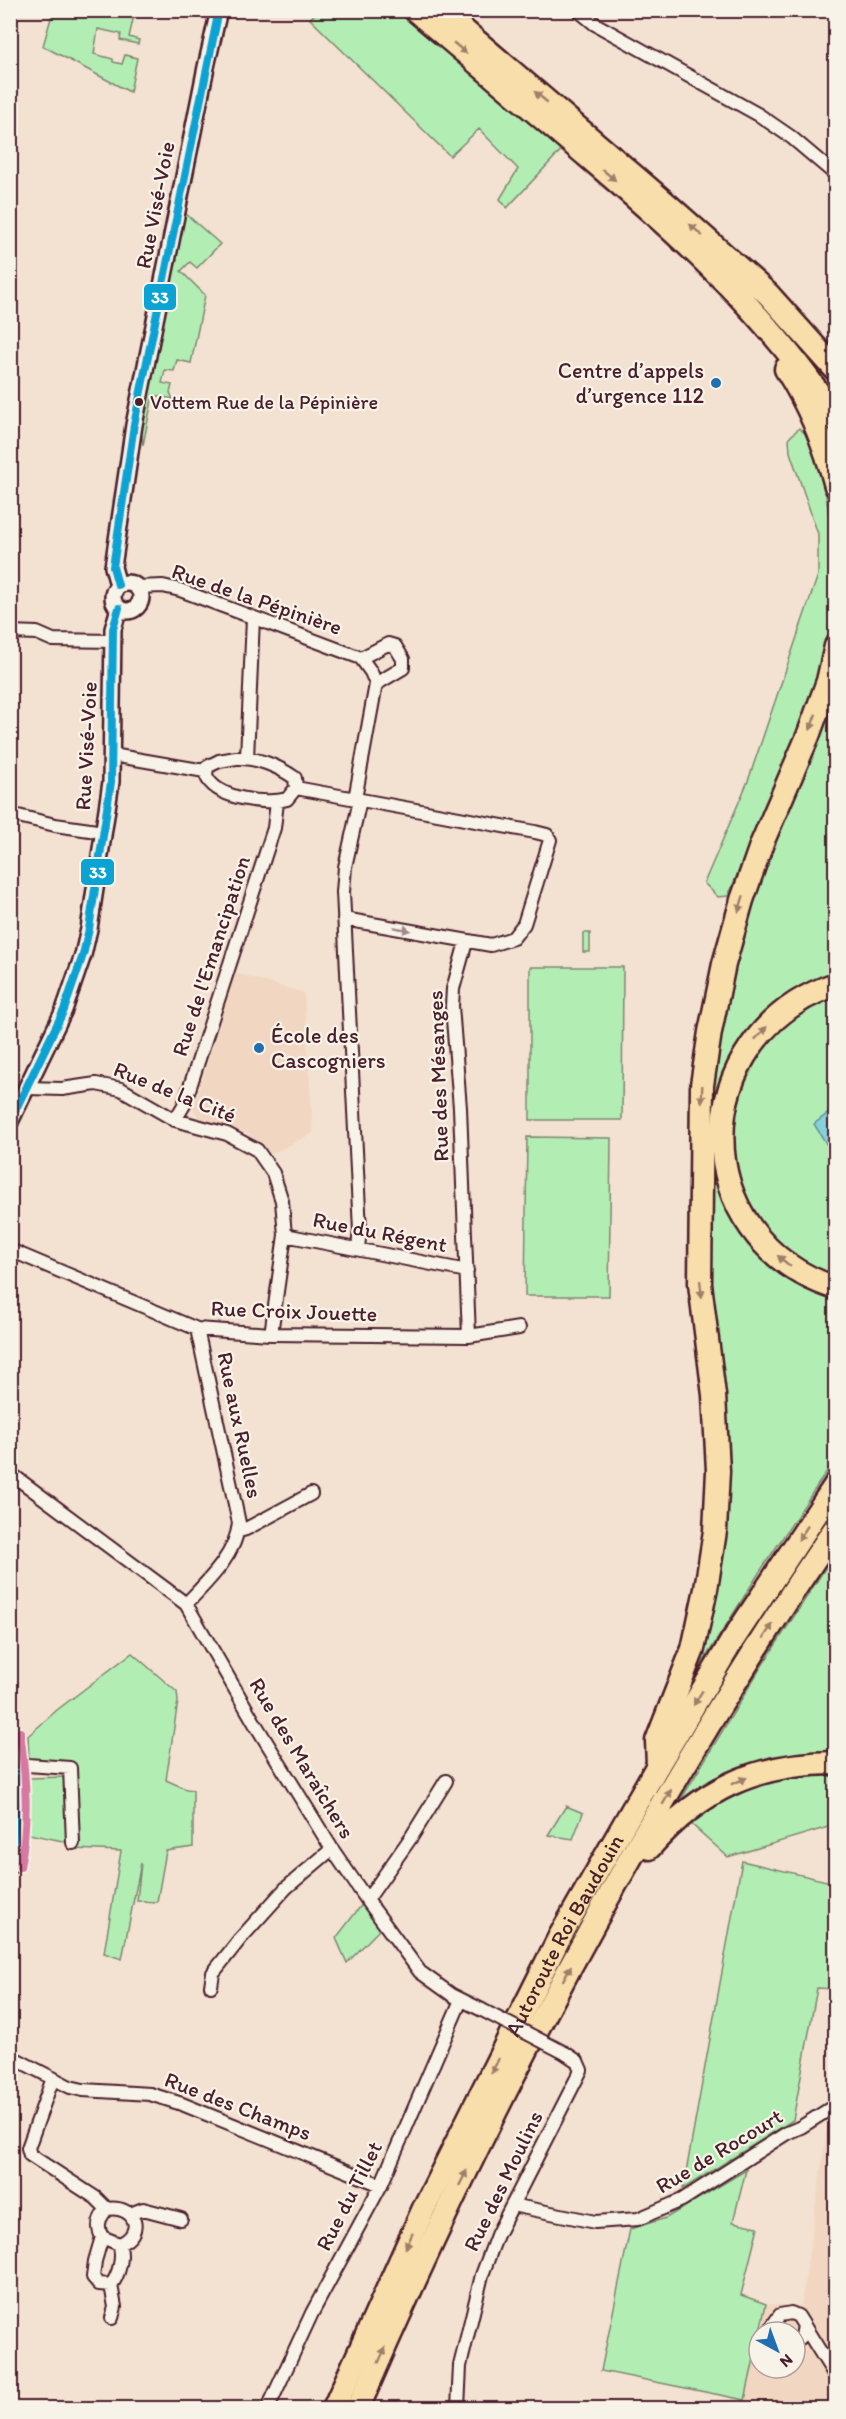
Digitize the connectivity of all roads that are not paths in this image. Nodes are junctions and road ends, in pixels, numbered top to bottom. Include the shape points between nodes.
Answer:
1 (219, 10) edge
2 (415, 10) edge
3 (440, 10) edge
4 (578, 10) edge
5 (598, 10) edge
6 (595, 24) junction
7 (836, 175) edge
8 (739, 269) junction
9 (757, 315) junction
10 (836, 370) edge
11 (836, 392) edge
12 (836, 418) edge
13 (836, 486) edge
14 (118, 585) junction
15 (137, 587) junction
16 (119, 608) junction
17 (253, 618) junction
18 (10, 632) edge
19 (113, 641) junction
20 (836, 646) edge
21 (361, 658) junction
22 (376, 684) junction
23 (112, 755) junction
24 (247, 758) junction
25 (205, 771) junction
26 (296, 789) junction
27 (357, 799) junction
28 (276, 802) junction
29 (10, 814) edge
30 (104, 832) junction
31 (344, 919) junction
32 (466, 942) junction
33 (836, 984) edge
34 (28, 1088) junction
35 (175, 1120) junction
36 (10, 1122) edge
37 (285, 1235) junction
38 (358, 1248) junction
39 (10, 1250) edge
40 (467, 1271) junction
41 (836, 1288) edge
42 (197, 1329) junction
43 (519, 1329) dead end
44 (271, 1334) junction
45 (469, 1336) junction
46 (10, 1473) edge
47 (836, 1484) edge
48 (311, 1494) dead end
49 (836, 1527) edge
50 (238, 1531) junction
51 (186, 1604) junction
52 (10, 1734) edge
53 (836, 1763) edge
54 (13, 1764) junction
55 (658, 1765) junction
56 (447, 1781) dead end
57 (73, 1843) dead end
58 (332, 1849) junction
59 (10, 1865) edge
60 (627, 1866) junction
61 (367, 1900) junction
62 (211, 1986) dead end
63 (461, 2000) junction
64 (565, 2054) joint
65 (10, 2056) edge
66 (52, 2078) junction
67 (836, 2105) edge
68 (381, 2185) junction
69 (512, 2205) junction
70 (107, 2209) junction
71 (130, 2214) junction
72 (181, 2219) dead end
73 (102, 2237) junction
74 (119, 2244) junction
75 (111, 2285) junction
76 (112, 2318) dead end
77 (775, 2320) edge
78 (800, 2320) edge
79 (807, 2331) edge
80 (836, 2377) edge
81 (268, 2409) edge
82 (334, 2409) edge
83 (358, 2409) edge
84 (458, 2409) edge

1 - 14 street, Rue Visé-Voie via 134,425 112,567
2 -> 9 highway via 651,211
8 -> 3 highway
4 - 6 street
5 - 6 street
6 - 7 street via 759,115
8 - 10 highway via 768,294
8 - 11 highway
9 - 12 highway
9 - 13 highway via 807,406
14 - 15 street via 128,582
14 - 16 street, Rue Visé-Voie via 112,597
15 - 16 street via 141,599 136,607 127,611
15 - 17 street, Rue de la Pépinière via 180,590
16 - 19 street, Rue Visé-Voie
17 - 21 street, Rue de la Pépinière
17 - 24 street
18 - 19 street via 37,633 52,640
19 - 23 street, Rue Visé-Voie
20 -> 55 highway via 808,736 742,900 710,1032 702,1085 700,1284 714,1395 716,1531 693,1649 657,1742
21 - 22 street, Rue de la Pépinière
21 - 22 street, Rue de la Pépinière via 388,644 395,646 403,659 403,668
22 - 27 street
23 - 25 street
23 - 30 street, Rue Visé-Voie
24 - 25 street via 219,761
24 - 26 street via 288,773 295,778
25 - 28 street via 211,784 231,795
26 - 27 street
26 - 28 street via 287,799
27 - 31 street via 343,877
27 - 32 street via 547,835 548,850 520,931 496,944
28 - 35 street, Rue de l'Emancipation via 274,828 184,1105
29 - 30 street
30 - 34 street, Rue Visé-Voie via 83,955 64,1010
31 -> 32 street
31 - 38 street
32 - 40 street, Rue des Mésanges via 452,1006 460,1094
41 -> 33 highway via 793,1269 755,1232 732,1193 721,1126 728,1091 756,1037 781,1013 812,992
34 - 35 street, Rue de la Cité via 96,1084 121,1089
34 - 36 street, Rue Visé-Voie
35 - 37 street, Rue de la Cité via 227,1134 257,1150 273,1173 282,1201
37 - 38 street, Rue du Régent
37 - 44 street, Rue de la Cité
38 - 40 street, Rue du Régent
39 - 42 street, Rue Croix Jouette
40 - 45 street, Rue des Mésanges
42 - 44 street, Rue Croix Jouette
42 - 50 street, Rue aux Ruelles
43 - 45 street, Rue Croix Jouette
44 - 45 street, Rue Croix Jouette
46 - 51 street, Rue des Maraîchers
47 -> 55 highway, Autoroute Roi Baudouin via 732,1641
48 - 50 street, Rue aux Ruelles
60 -> 49 highway, Autoroute Roi Baudouin via 709,1724
50 - 51 street, Rue aux Ruelles via 212,1578
51 - 58 street, Rue des Maraîchers
52 - 54 street
60 -> 53 highway via 671,1822 736,1781 803,1763
54 - 57 street via 70,1768
54 - 59 street
55 -> 82 highway, Autoroute Roi Baudouin via 559,1938 425,2206
56 - 61 street
58 - 61 street, Rue des Maraîchers
58 - 62 street via 286,1888 240,1940 213,1973
83 -> 60 highway, Autoroute Roi Baudouin via 444,2216 538,2024
61 - 63 street, Rue des Maraîchers via 420,1972
63 - 64 street, Rue des Maraîchers, bridge
63 - 68 street, Rue du Tillet
64 - 69 street, Rue des Moulins via 577,2061 581,2070
65 - 66 street, Rue des Champs
66 - 68 street, Rue des Champs via 83,2090 150,2094 167,2099
66 - 70 street via 28,2148 30,2155
67 - 69 street, Rue de Rocourt via 682,2200 638,2219 595,2222
68 - 81 street, Rue du Tillet via 312,2313
69 - 84 street, Rue des Moulins via 482,2275 460,2366
70 - 71 street via 123,2209
70 - 73 street via 98,2225
71 - 72 street via 143,2209
71 - 74 street via 133,2232
73 - 74 street
73 - 75 street via 93,2277 99,2284
74 - 75 street via 122,2251 117,2278
75 - 76 street via 115,2307
77 - 78 street via 785,2313
79 - 80 street

